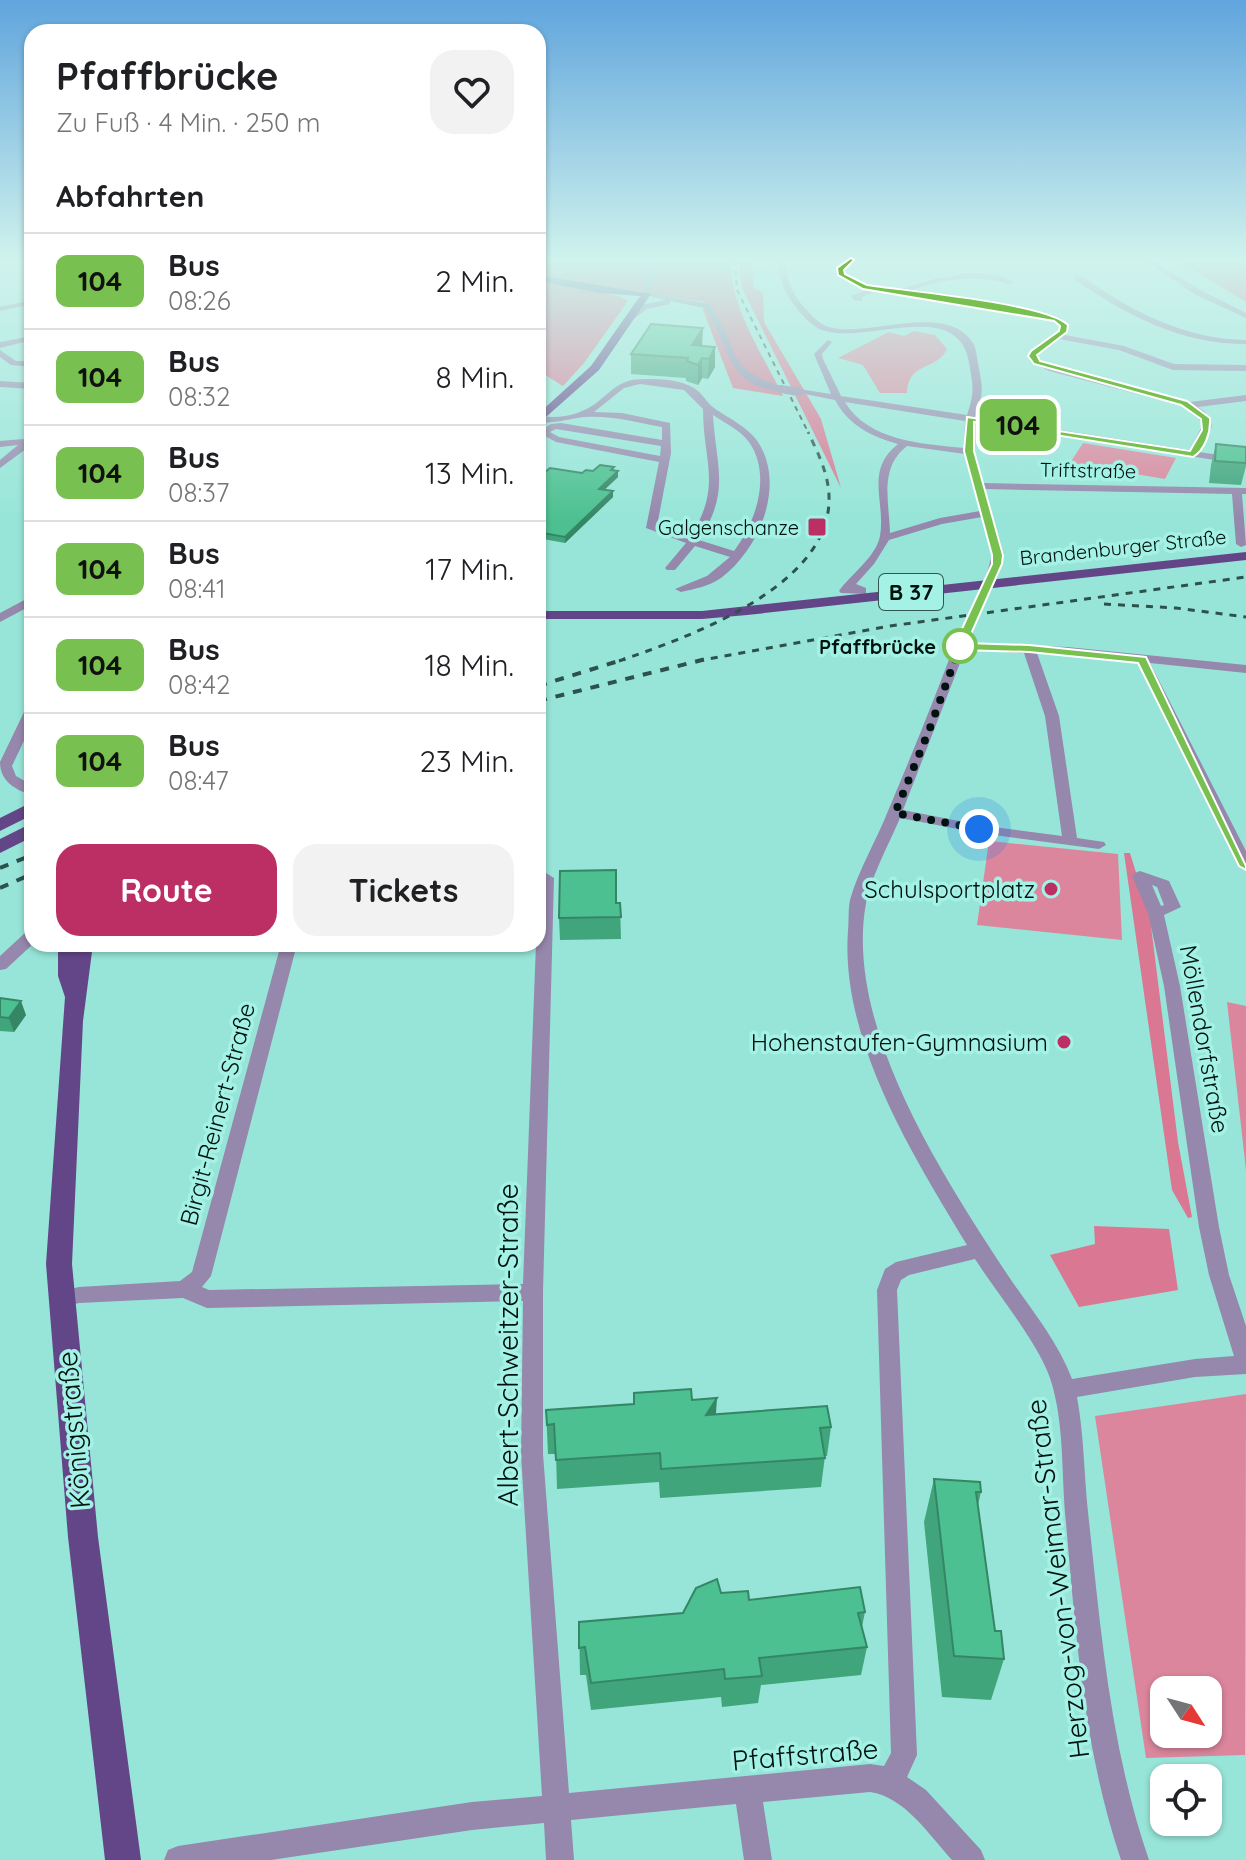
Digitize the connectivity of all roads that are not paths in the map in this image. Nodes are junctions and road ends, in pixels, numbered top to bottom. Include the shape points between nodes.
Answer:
1 (608, 347) edge
2 (727, 347) edge
3 (824, 347) edge
4 (970, 347) edge
5 (1042, 347) edge
6 (1115, 347) edge
7 (0, 353) edge
8 (24, 364) edge
9 (1246, 368) edge
10 (0, 384) edge
11 (24, 386) edge
12 (839, 397) junction
13 (1246, 398) edge
14 (601, 404) junction
15 (1190, 405) junction
16 (708, 408) junction
17 (546, 412) edge
18 (584, 415) junction
19 (622, 416) junction
20 (546, 419) edge
21 (970, 419) junction
22 (546, 431) edge
23 (546, 434) edge
24 (906, 442) junction
25 (0, 444) edge
26 (667, 444) junction
27 (969, 451) junction
28 (1193, 454) junction
29 (665, 460) junction
30 (1246, 462) edge
31 (0, 465) edge
32 (978, 486) junction
33 (1242, 491) edge
34 (985, 513) junction
35 (885, 538) junction
36 (694, 543) junction
37 (1243, 550) edge
38 (736, 555) junction
39 (671, 568) dead end
40 (849, 585) dead end
41 (681, 589) dead end
42 (24, 604) edge
43 (546, 613) edge
44 (0, 618) edge
45 (961, 643) junction
46 (1029, 649) junction
47 (1142, 659) junction
48 (1246, 669) edge
49 (24, 727) edge
50 (8, 761) junction
51 (24, 772) edge
52 (24, 785) edge
53 (24, 812) edge
54 (895, 813) junction
55 (0, 826) edge
56 (24, 826) edge
57 (24, 834) edge
58 (0, 840) edge
59 (1070, 841) junction
60 (1099, 845) dead end
61 (0, 847) edge
62 (1246, 866) edge
63 (1156, 913) dead end
64 (24, 942) edge
65 (68, 952) edge
66 (83, 952) edge
67 (287, 952) edge
68 (544, 952) edge
69 (0, 965) edge
70 (74, 998) junction
71 (980, 1250) junction
72 (185, 1289) junction
73 (533, 1292) junction
74 (61, 1299) junction
75 (1246, 1362) edge
76 (1063, 1390) junction
77 (891, 1781) junction
78 (747, 1790) junction
79 (557, 1807) junction
80 (123, 1860) edge
81 (178, 1860) edge
82 (560, 1860) edge
83 (758, 1860) edge
84 (971, 1860) edge
85 (1135, 1860) edge

1 - 17 main road via 588,375
2 - 12 street, bridge via 738,372 753,381
3 - 12 street via 819,359
4 - 21 street via 979,393
5 - 15 street via 1033,359 1052,369
6 - 9 street via 1173,367
7 - 8 street
10 - 11 street
12 - 21 street
12 - 24 street via 864,426
13 - 15 street
14 - 16 street via 622,386 635,383 687,388
14 - 18 street
14 - 19 street
15 - 28 street via 1207,426
16 - 36 street via 715,497
16 - 38 street via 745,433 764,463 761,508
18 - 19 street
18 - 20 street
19 - 26 street via 667,425
21 - 27 street
21 - 28 street
22 - 26 street via 561,426
23 - 29 street
24 - 27 street
24 - 35 street via 891,454 883,472
25 - 31 street via 23,442
26 - 29 street
27 - 32 street
28 - 30 street
29 - 36 street via 651,528
32 - 33 street, Triftstraße
32 - 34 street
33 - 37 street
34 - 35 street
34 - 45 street, Herzog-von-Weimar-Straße, bridge via 998,555
35 - 40 street
36 - 38 street
36 - 39 street
37 - 43 main road, Brandenburger Straße / B 37 via 747,611
38 - 41 street via 719,574
42 - 44 street
45 - 46 street
45 - 54 street, Herzog-von-Weimar-Straße
46 - 47 street
46 - 59 street via 1052,716
47 - 48 street
47 - 62 street
49 - 50 street
50 - 51 street
50 - 52 street via 6,772
53 - 55 main road
54 - 59 street
54 - 71 street, Herzog-von-Weimar-Straße via 858,901 857,978 896,1100
56 - 58 main road
57 - 61 main road
59 - 60 street
63 - 75 street, Möllendorfstraße via 1209,1227
64 - 69 street
65 - 70 main road, Königstraße
66 - 70 main road, Königstraße
67 - 72 street, Birgit-Reinert-Straße via 201,1276
68 - 73 street, Albert-Schweitzer-Straße
70 - 74 main road, Königstraße
71 - 76 street, Herzog-von-Weimar-Straße via 1057,1369
71 - 77 street, Pfaffstraße via 903,1268 892,1275 887,1290 904,1755
72 - 73 street via 207,1299
72 - 74 street
73 - 79 street, Albert-Schweitzer-Straße via 532,1454
74 - 80 main road, Königstraße via 83,1537
75 - 76 street, Möllendorfstraße
76 - 85 street, Herzog-von-Weimar-Straße via 1103,1749
77 - 78 street, Pfaffstraße via 870,1778
77 - 84 street via 916,1800
78 - 79 street, Pfaffstraße
78 - 83 street
79 - 81 street, Pfaffstraße
79 - 82 street, Albert-Schweitzer-Straße

